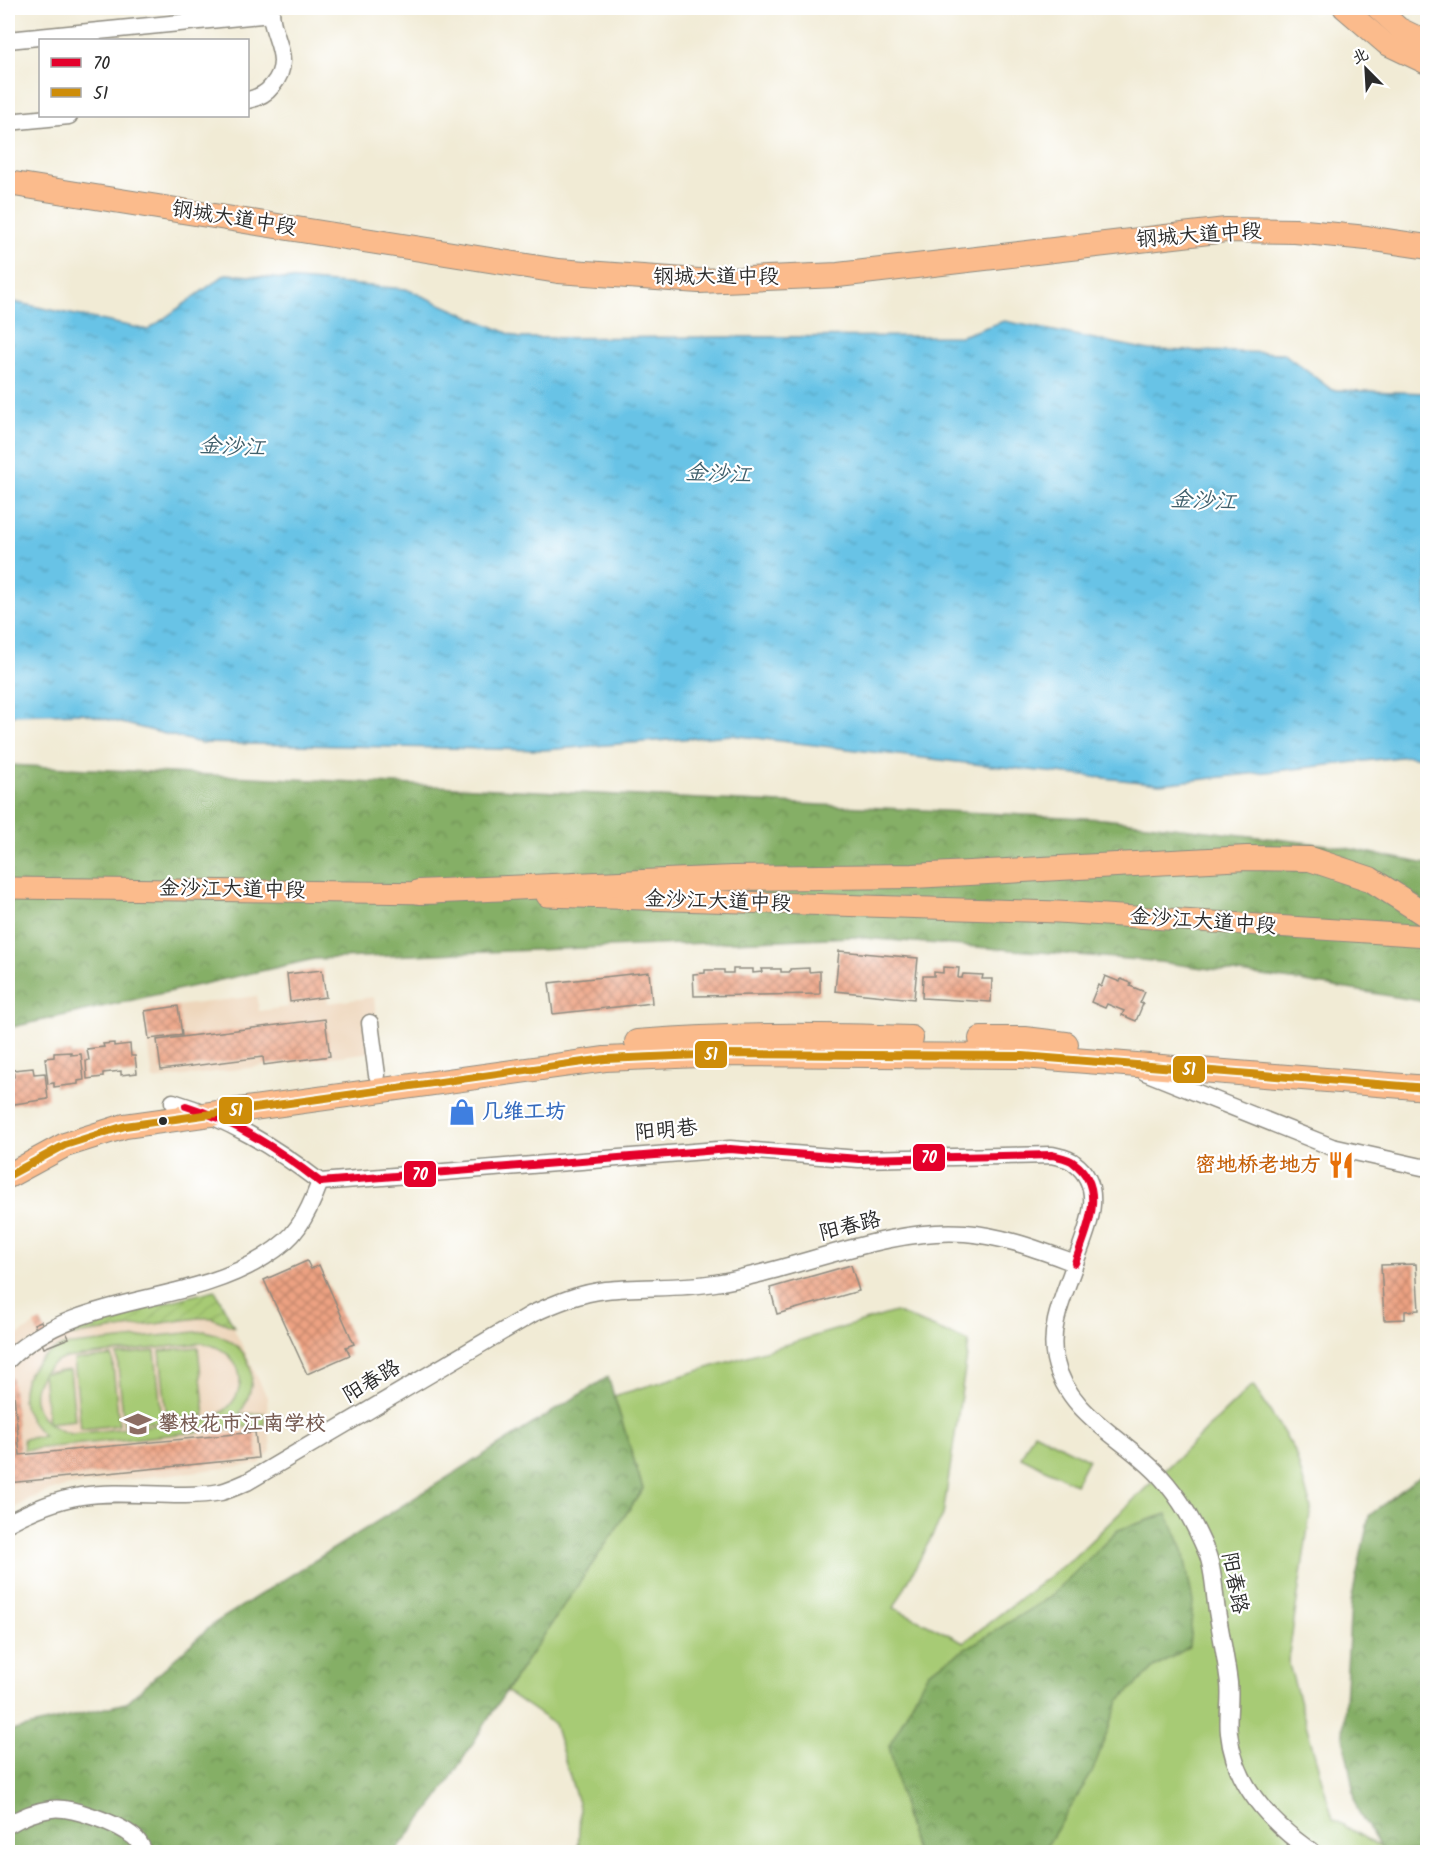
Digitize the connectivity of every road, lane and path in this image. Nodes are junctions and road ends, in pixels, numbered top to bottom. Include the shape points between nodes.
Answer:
1 (1344, 8) edge
2 (1377, 8) edge
3 (271, 11) edge
4 (8, 40) edge
5 (1428, 42) edge
6 (1428, 64) edge
7 (249, 100) edge
8 (59, 117) edge
9 (8, 122) edge
10 (8, 183) edge
11 (1428, 248) edge
12 (8, 888) edge
13 (534, 891) junction
14 (419, 892) joint
15 (1428, 916) edge
16 (1428, 936) edge
17 (370, 1023) dead end
18 (1127, 1065) junction
19 (1261, 1069) junction
20 (377, 1075) junction
21 (1428, 1075) edge
22 (1367, 1077) junction
23 (1428, 1088) edge
24 (173, 1102) junction
25 (207, 1113) junction
26 (8, 1158) edge
27 (1428, 1166) edge
28 (8, 1176) edge
29 (320, 1182) junction
30 (1075, 1263) junction
31 (8, 1360) edge
32 (8, 1523) edge
33 (8, 1825) edge
34 (144, 1852) edge
35 (1312, 1852) edge

1 - 6 main road via 1386,44
2 - 5 main road via 1399,28
3 - 4 street
3 - 7 street via 283,64 278,80 268,92
8 - 9 street
10 - 11 highway, 钢城大道中段 via 558,271 699,281 838,275 1226,230 1295,231
12 - 14 main road, 金沙江大道中段
13 - 14 highway
13 - 15 highway via 733,878 913,876 1247,858 1310,860 1371,879
13 - 16 main road, 金沙江大道中段 via 1058,912
17 - 20 street
18 - 19 highway
18 - 25 highway via 1023,1056 833,1053 605,1059
18 - 27 street via 1332,1147
19 - 20 highway via 1025,1040 797,1035 688,1038 571,1048
19 - 22 highway
20 - 24 highway
21 - 22 highway
22 - 23 highway
24 - 25 street
24 - 26 highway via 48,1136
25 - 28 highway via 125,1126 65,1145
25 - 29 street via 267,1144
29 - 30 street, 阳明巷 via 730,1149 859,1160 1052,1155 1073,1161 1088,1175 1094,1197
29 - 31 street via 297,1229 277,1249 251,1266 217,1280 66,1322 28,1342
30 - 32 street, 阳春路 via 1009,1240 964,1233 925,1235 885,1241 745,1279 604,1290 566,1298 239,1485 201,1494 81,1496 47,1505
30 - 35 street, 阳春路 via 1054,1327 1055,1360 1067,1389 1088,1416 1159,1475 1189,1512 1209,1557 1229,1685 1229,1733 1234,1761 1248,1790 1267,1814
33 - 34 street via 51,1809 82,1812 127,1832

